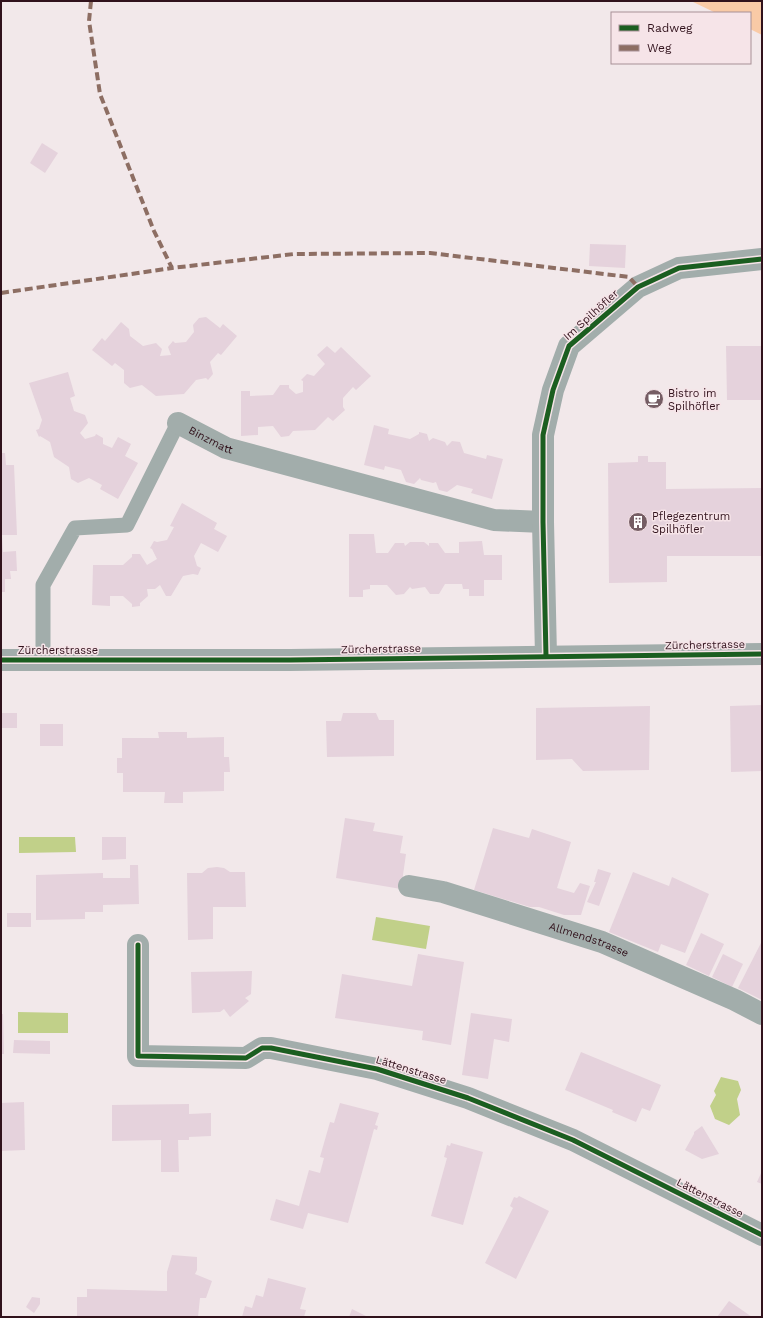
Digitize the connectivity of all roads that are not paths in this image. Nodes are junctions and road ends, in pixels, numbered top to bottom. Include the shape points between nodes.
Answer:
1 (762, 259) edge
2 (178, 423) joint
3 (542, 522) junction
4 (762, 654) edge
5 (546, 656) junction
6 (1, 660) edge
7 (43, 660) junction
8 (409, 886) dead end
9 (138, 945) dead end
10 (762, 1014) edge
11 (762, 1235) edge

1 - 3 street, Im Spilhöfler via 680,268 638,287 569,346 554,390 543,435
2 - 3 street, Binzmatt via 226,448 494,520
2 - 7 lane, Binzmatt via 127,525 75,528 43,586
3 - 5 street, Im Spilhöfler
4 - 5 street, Zürcherstrasse
5 - 7 street, Zürcherstrasse
6 - 7 street, Zürcherstrasse
8 - 10 street, Allmendstrasse via 443,892 602,942
9 - 11 street, Lättenstrasse via 138,1056 246,1058 262,1048 271,1048 377,1069 468,1098 573,1140

